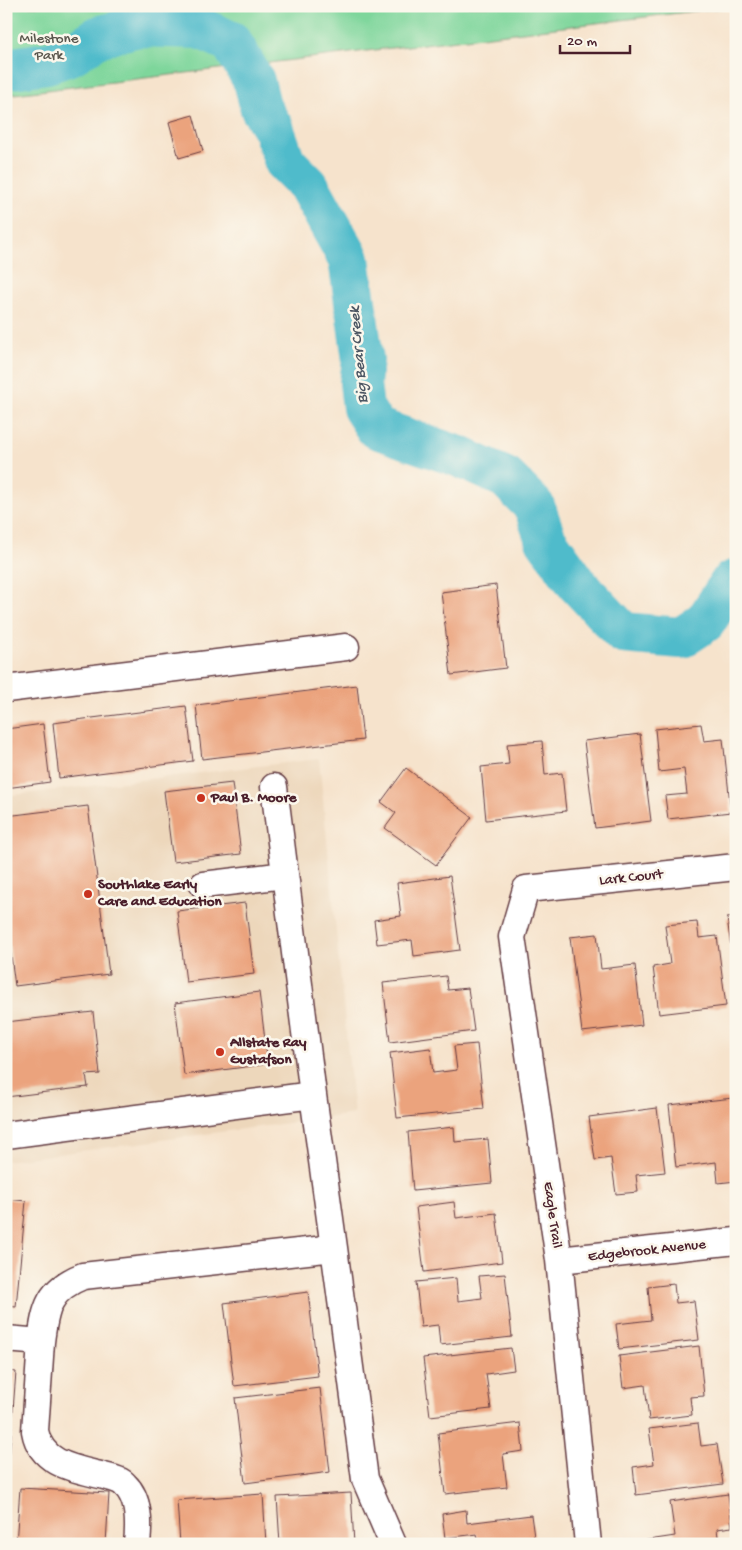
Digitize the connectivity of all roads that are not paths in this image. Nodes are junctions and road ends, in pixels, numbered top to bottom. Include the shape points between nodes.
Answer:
1 (346, 647) dead end
2 (6, 689) edge
3 (274, 787) dead end
4 (736, 867) edge
5 (285, 875) junction
6 (203, 885) dead end
7 (526, 888) joint
8 (313, 1094) junction
9 (6, 1134) edge
10 (736, 1241) edge
11 (334, 1248) junction
12 (559, 1260) junction
13 (6, 1339) edge
14 (41, 1342) junction
15 (137, 1544) edge
16 (393, 1544) edge
17 (588, 1544) edge

1 - 2 street
3 - 5 street
4 - 7 street, Lark Court
5 - 6 street
5 - 8 street
7 - 12 street, Eagle Trail via 512,937
8 - 9 street
8 - 11 street
10 - 12 street, Edgebrook Avenue
11 - 14 street via 83,1276 60,1288 51,1299 44,1313
11 - 16 street via 365,1479
12 - 17 street, Eagle Trail
13 - 14 street
14 - 15 street via 37,1442 51,1459 64,1466 116,1479 125,1485 132,1494 137,1512

